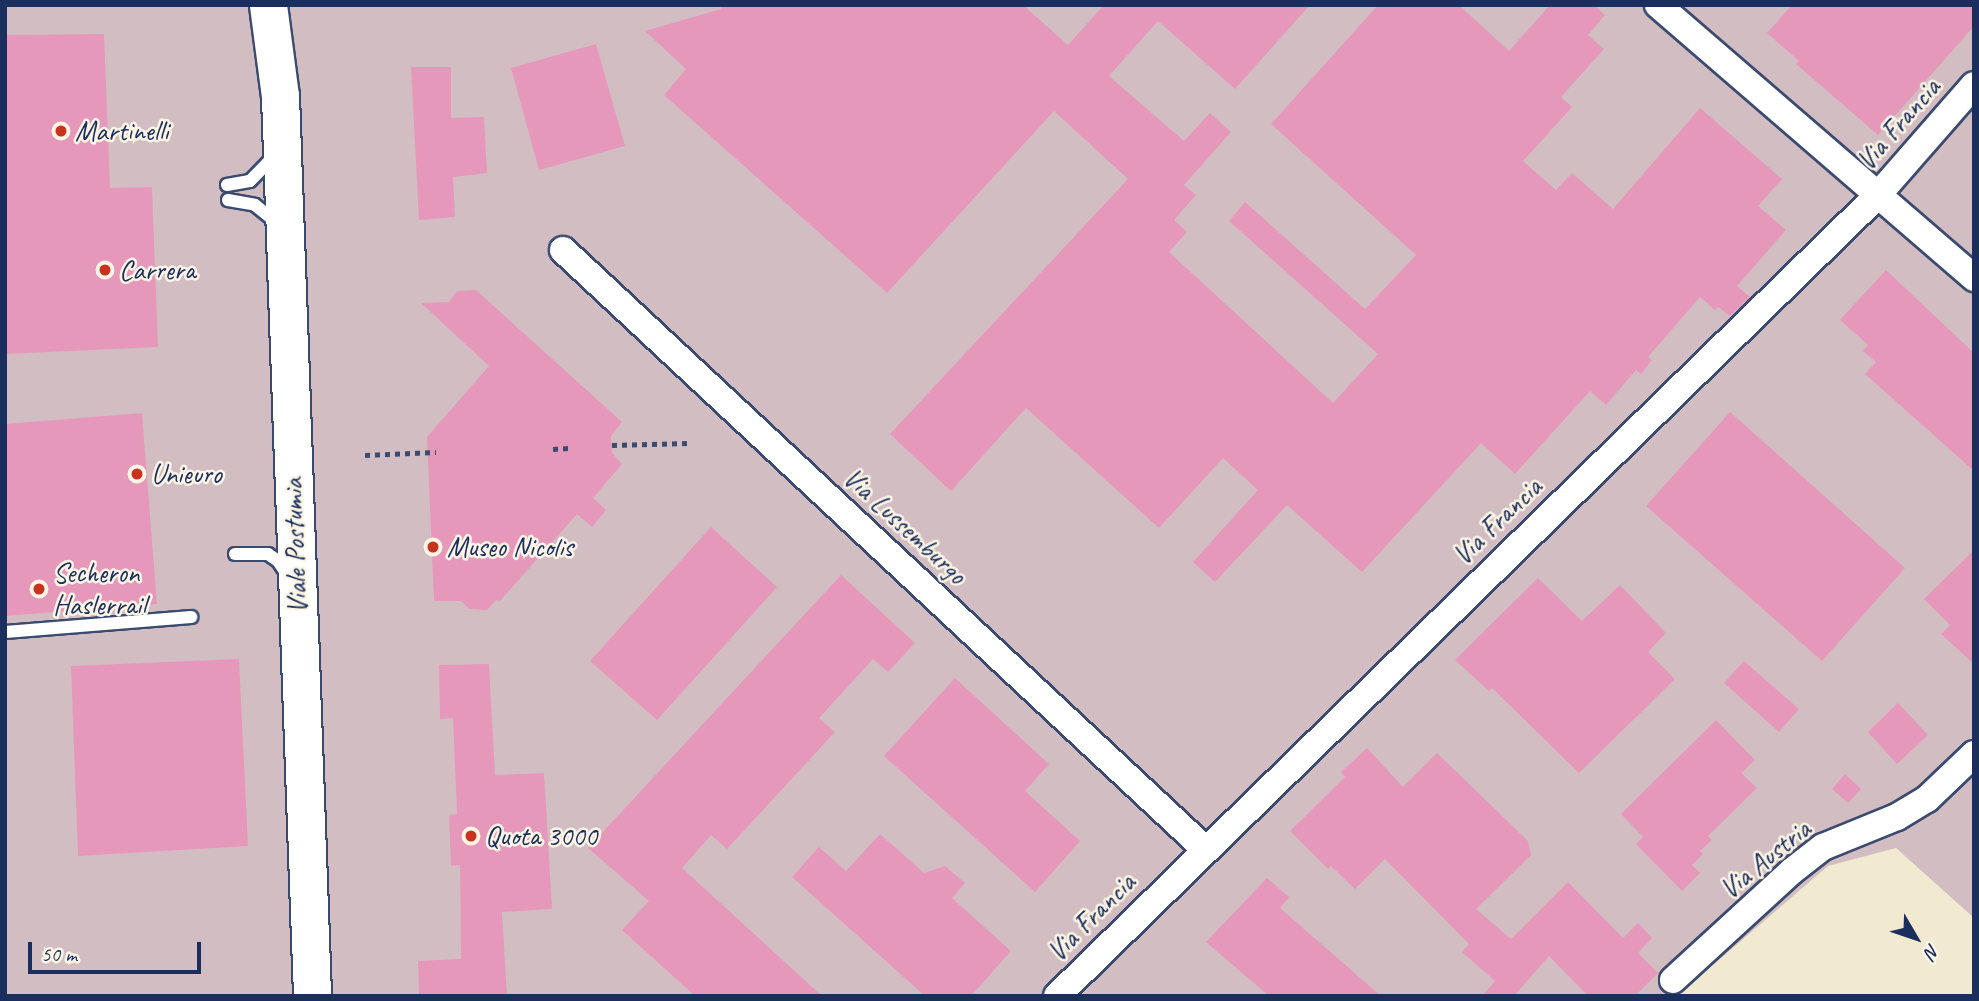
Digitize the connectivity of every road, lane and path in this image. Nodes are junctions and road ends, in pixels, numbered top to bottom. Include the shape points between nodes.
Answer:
1 (249, 5) edge
2 (268, 5) edge
3 (289, 5) edge
4 (1658, 5) edge
5 (1974, 85) edge
6 (280, 96) junction
7 (281, 143) junction
8 (227, 185) dead end
9 (1877, 197) junction
10 (228, 200) dead end
11 (283, 229) junction
12 (563, 250) dead end
13 (1974, 278) edge
14 (689, 443) dead end
15 (611, 445) dead end
16 (569, 448) dead end
17 (553, 449) dead end
18 (436, 452) dead end
19 (365, 456) dead end
20 (235, 554) dead end
21 (297, 597) junction
22 (191, 617) dead end
23 (5, 632) edge
24 (1974, 754) edge
25 (1205, 849) junction
26 (1673, 980) dead end
27 (312, 996) edge
28 (1057, 996) edge

1 - 6 main road, Viale Postumia
2 - 6 main road, Viale Postumia
3 - 6 main road, Viale Postumia via 290,44
4 - 9 street
5 - 9 street, Via Francia
6 - 7 main road, Viale Postumia
7 - 8 lane via 250,181
7 - 11 main road, Viale Postumia
9 - 13 street
9 - 25 street, Via Francia
10 - 11 lane via 256,205
11 - 21 main road, Viale Postumia
12 - 25 street, Via Lussemburgo
14 - 15 path
16 - 17 path
18 - 19 path
20 - 21 lane via 268,554 278,561
21 - 27 main road, Viale Postumia
22 - 23 lane
24 - 26 street, Via Austria via 1927,799 1897,817 1823,847
25 - 28 street, Via Francia

